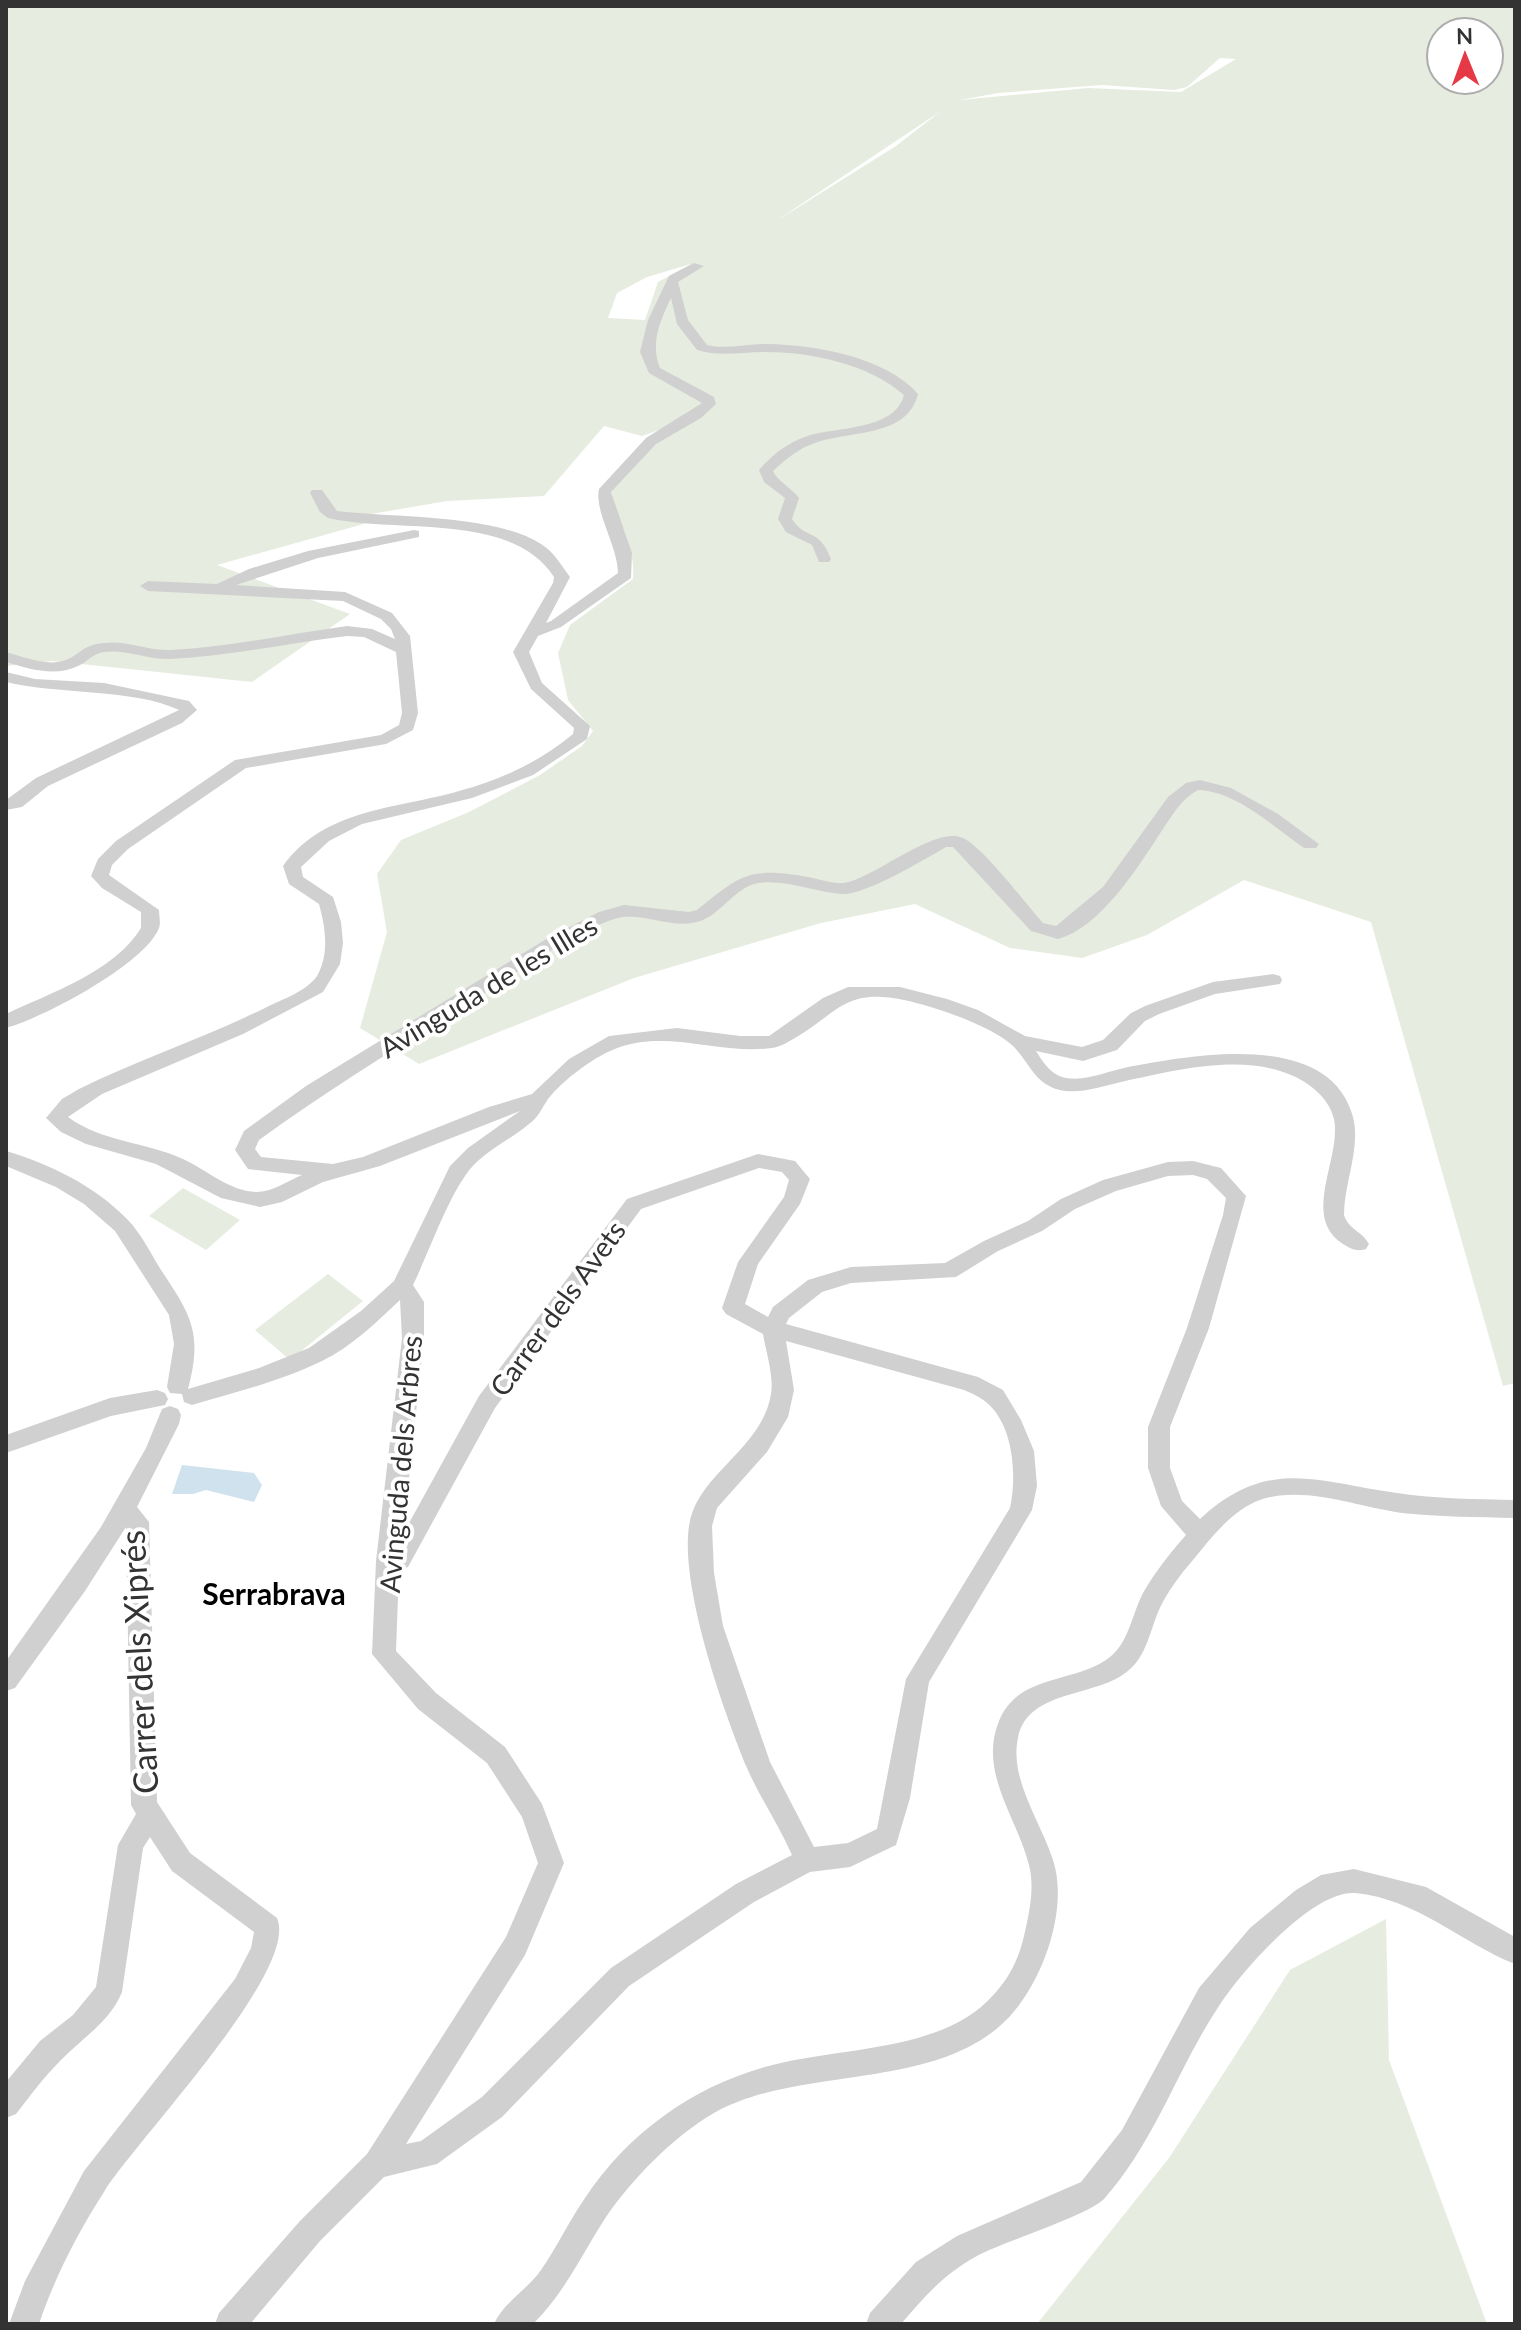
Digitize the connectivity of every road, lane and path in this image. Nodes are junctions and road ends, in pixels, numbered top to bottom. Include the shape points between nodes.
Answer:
1 (698, 266) dead end
2 (672, 282) junction
3 (317, 493) dead end
4 (465, 528) junction
5 (824, 559) dead end
6 (148, 586) dead end
7 (220, 589) junction
8 (529, 634) junction
9 (402, 649) junction
10 (6, 657) edge
11 (6, 677) edge
12 (6, 805) edge
13 (1310, 844) dead end
14 (1273, 980) dead end
15 (6, 1022) edge
16 (1020, 1042) junction
17 (538, 1099) junction
18 (6, 1158) edge
19 (354, 1167) junction
20 (1359, 1244) dead end
21 (402, 1286) junction
22 (773, 1329) junction
23 (185, 1392) junction
24 (164, 1407) junction
25 (6, 1444) edge
26 (1515, 1509) edge
27 (125, 1510) junction
28 (1201, 1535) junction
29 (388, 1561) junction
30 (6, 1680) edge
31 (150, 1813) junction
32 (807, 1860) junction
33 (1515, 1951) edge
34 (6, 2104) edge
35 (377, 2164) junction
36 (24, 2324) edge
37 (230, 2324) edge
38 (509, 2324) edge
39 (881, 2324) edge

1 - 2 street
2 - 5 street via 679,317 697,345 708,350 809,353 872,370 911,394 905,414 814,438 766,470 792,498 785,519 791,529 818,543
2 - 8 street via 654,320 647,352 654,370 709,404 653,439 604,492 623,544 626,575 556,624
3 - 4 street via 333,515
4 - 7 street via 440,535 363,540 240,576
4 - 8 street via 491,529 522,540 557,567 562,585
6 - 7 street
7 - 9 street via 354,600 399,627
8 - 19 street via 521,652 526,675 582,726 581,736 530,772 473,792 367,817 308,849 292,866 295,880 327,901 335,944 320,985 210,1044 99,1087 63,1107 56,1118 71,1130 167,1160 248,1198 264,1200
9 - 10 street via 367,632 347,631 167,655 139,648 85,653 58,666
9 - 15 street via 407,727 386,739 241,764 122,845 104,863 100,876 150,910 151,926 139,945 110,968
11 - 12 street via 113,689 183,704 189,710
13 - 19 street, Avinguda de les Illes via 1221,788 1201,785 1185,789 1174,801 1103,900 1058,933 1037,927 957,842 943,842 845,889 757,878 690,918 624,911 605,916 313,1091 251,1136 245,1150 255,1164 316,1170
14 - 16 street via 1213,988 1152,1010 1119,1039 1092,1052
16 - 17 street via 947,1005 900,993 848,993 772,1042 677,1034 616,1041 576,1064
16 - 20 street via 1043,1074 1074,1085 1154,1069 1248,1060 1281,1065 1318,1081 1335,1097 1346,1121 1333,1206 1339,1229
17 - 19 street
17 - 21 street via 526,1117 457,1171
18 - 23 street via 63,1182 122,1226 179,1314
21 - 23 street via 317,1354 264,1375
21 - 29 street, Avinguda dels Arbres via 413,1302 413,1338
22 - 28 street via 781,1313 815,1286 851,1275 949,1271 1110,1185 1168,1169 1214,1173 1236,1196 1233,1215 1198,1328 1159,1427 1159,1468 1172,1506
22 - 29 street, Carrer dels Avets via 733,1308 748,1262 793,1199 800,1179 788,1166 758,1161 634,1204 487,1402 400,1560
22 - 32 street via 783,1390 777,1417 759,1446 707,1504 700,1526 702,1573 711,1626 759,1766
22 - 32 street via 944,1375 995,1396 1023,1451 1026,1486 1004,1543 918,1679 909,1707 899,1805 887,1837 850,1855
23 - 24 street via 168,1389
24 - 25 street via 110,1407
24 - 27 street via 162,1439
26 - 28 street via 1401,1503 1284,1488 1237,1501
27 - 30 street
27 - 31 street, Carrer dels Xiprés via 137,1522 140,1734 144,1805
28 - 38 street via 1150,1604 1130,1654 1115,1667 1049,1690 1022,1705 1012,1718 1004,1742 1007,1764 1044,1869 1039,1942 1018,1989 982,2024 950,2042 742,2087 705,2103 650,2148 598,2205 560,2270
29 - 35 street, Avinguda dels Arbres via 384,1654 427,1701 496,1755 533,1812 551,1863 516,1946
31 - 34 street, Carrer dels Xiprés via 131,1845 109,1992
31 - 36 street via 181,1862 268,1927 264,1950 245,1988 94,2181 35,2291
32 - 35 street via 745,1893 620,1977 492,2107 427,2154
33 - 39 street via 1417,1896 1354,1881 1330,1884 1259,1937 1209,1997 1132,2140 1091,2192 967,2246 926,2272
35 - 37 street, Avinguda dels Arbres via 310,2231

